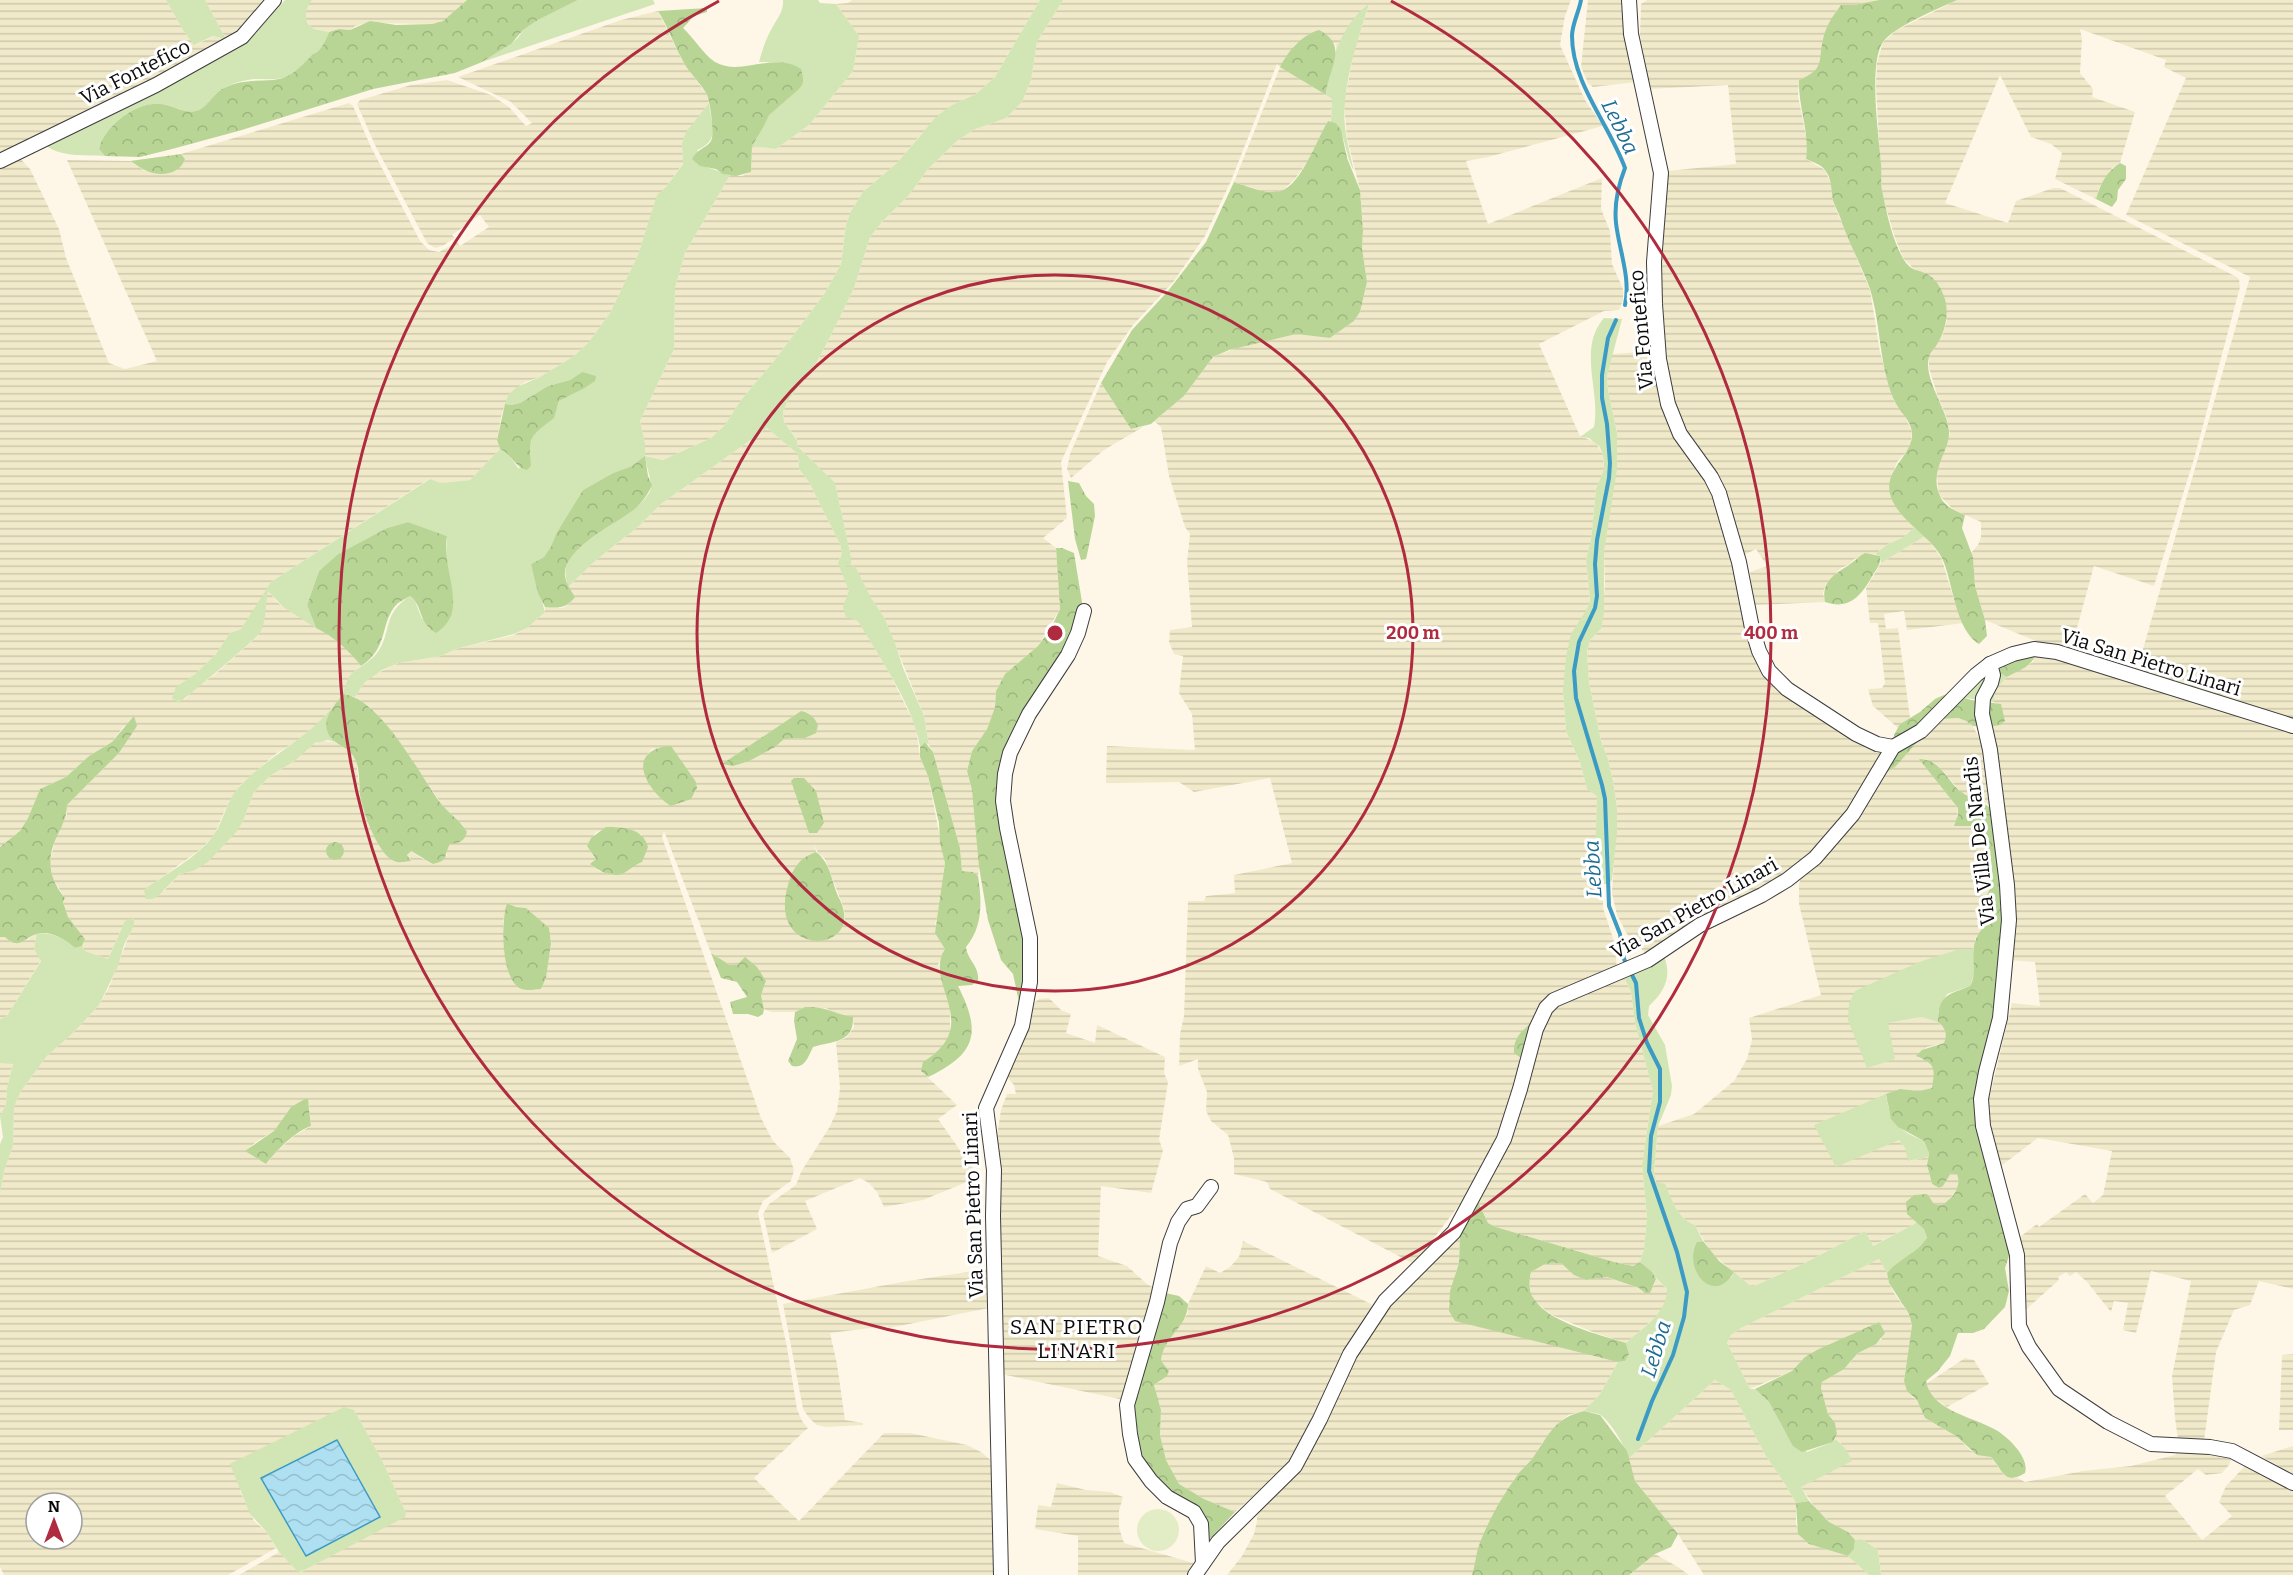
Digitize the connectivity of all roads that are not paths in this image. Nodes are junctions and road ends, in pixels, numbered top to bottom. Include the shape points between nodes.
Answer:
1 (274, 0) edge
2 (1629, 0) edge
3 (0, 161) edge
4 (1084, 611) dead end
5 (1990, 664) junction
6 (2293, 726) edge
7 (1893, 747) junction
8 (1211, 1187) dead end
9 (2293, 1483) edge
10 (1199, 1569) edge
11 (1001, 1575) edge

1 - 3 street, Via Fontefico via 242,37 156,85
2 - 7 street, Via Fontefico via 1631,34 1661,173 1655,304 1659,359 1668,404 1680,434 1719,493 1752,628 1769,671 1787,689 1856,734
4 - 11 street, Via San Pietro Linari via 1068,655 1029,714 1010,753 1005,774 1007,828 1030,938 1030,982 1022,1026 986,1108 994,1170
5 - 6 street, Via San Pietro Linari via 2034,649 2057,652
5 - 7 street, Via San Pietro Linari via 1922,731
5 - 9 street, Via Villa De Nardis via 1993,675 1983,698 1982,714 1990,750 2009,920 2000,1018 1981,1099 1983,1126 2017,1255 2019,1326 2059,1389 2108,1422 2151,1444 2232,1451
7 - 10 street, Via San Pietro Linari via 1853,814 1815,858 1762,896 1700,926 1629,969 1554,1000 1546,1008 1536,1029 1504,1139 1454,1232 1385,1301 1350,1354 1295,1466 1218,1542
8 - 10 street via 1178,1222 1127,1405 1136,1459 1151,1481 1167,1497 1194,1512 1201,1524

